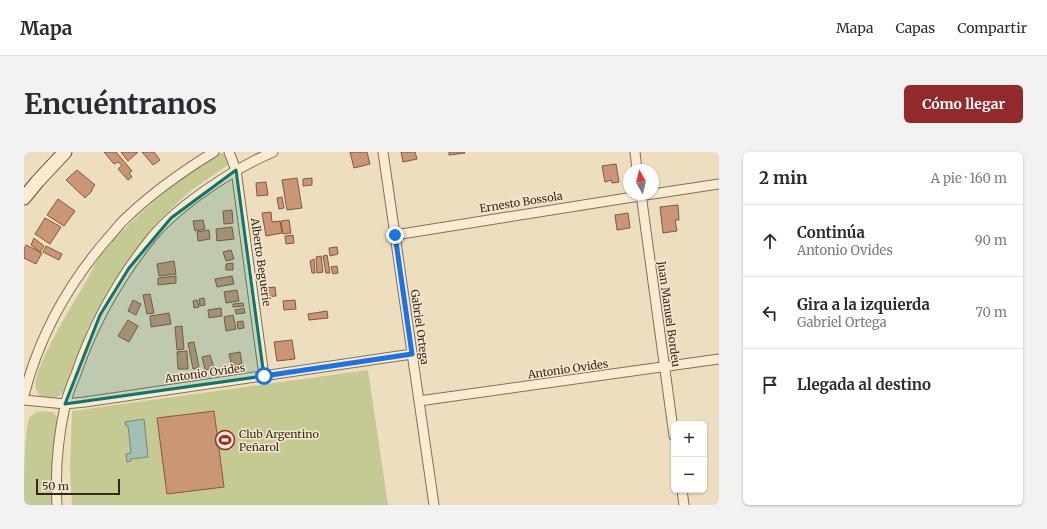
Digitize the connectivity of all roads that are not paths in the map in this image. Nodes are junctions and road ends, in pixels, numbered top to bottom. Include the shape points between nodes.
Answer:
1 (65, 152) edge
2 (214, 152) edge
3 (229, 152) edge
4 (273, 152) edge
5 (383, 152) edge
6 (635, 152) edge
7 (636, 164) edge
8 (236, 170) junction
9 (719, 184) edge
10 (659, 193) edge
11 (24, 198) edge
12 (623, 198) edge
13 (642, 200) edge
14 (395, 235) junction
15 (412, 354) junction
16 (719, 359) edge
17 (664, 368) junction
18 (264, 376) junction
19 (24, 396) edge
20 (24, 400) edge
21 (419, 401) junction
22 (66, 404) junction
23 (672, 421) edge
24 (682, 493) edge
25 (57, 505) edge
26 (434, 505) edge
27 (684, 505) edge

1 - 11 main road
2 - 19 street via 182,172 125,218 101,246 63,300 42,342
3 - 8 street, Alberto Beguerie
4 - 8 street
5 - 14 street, Gabriel Ortega
6 - 7 street
8 - 18 street, Alberto Beguerie
8 - 22 street via 171,218 129,268 100,315 81,358
9 - 10 street, Ernesto Bossola
12 - 14 street, Ernesto Bossola
13 - 17 street, Juan Manuel Bordeu
14 - 15 street, Gabriel Ortega
15 - 18 street, Antonio Ovides
15 - 21 street, Gabriel Ortega
16 - 17 street, Antonio Ovides
17 - 21 street, Antonio Ovides
17 - 23 street, Juan Manuel Bordeu
18 - 22 street, Antonio Ovides
20 - 22 street, Antonio Ovides
21 - 26 street, Gabriel Ortega
22 - 25 street via 57,458
24 - 27 street

